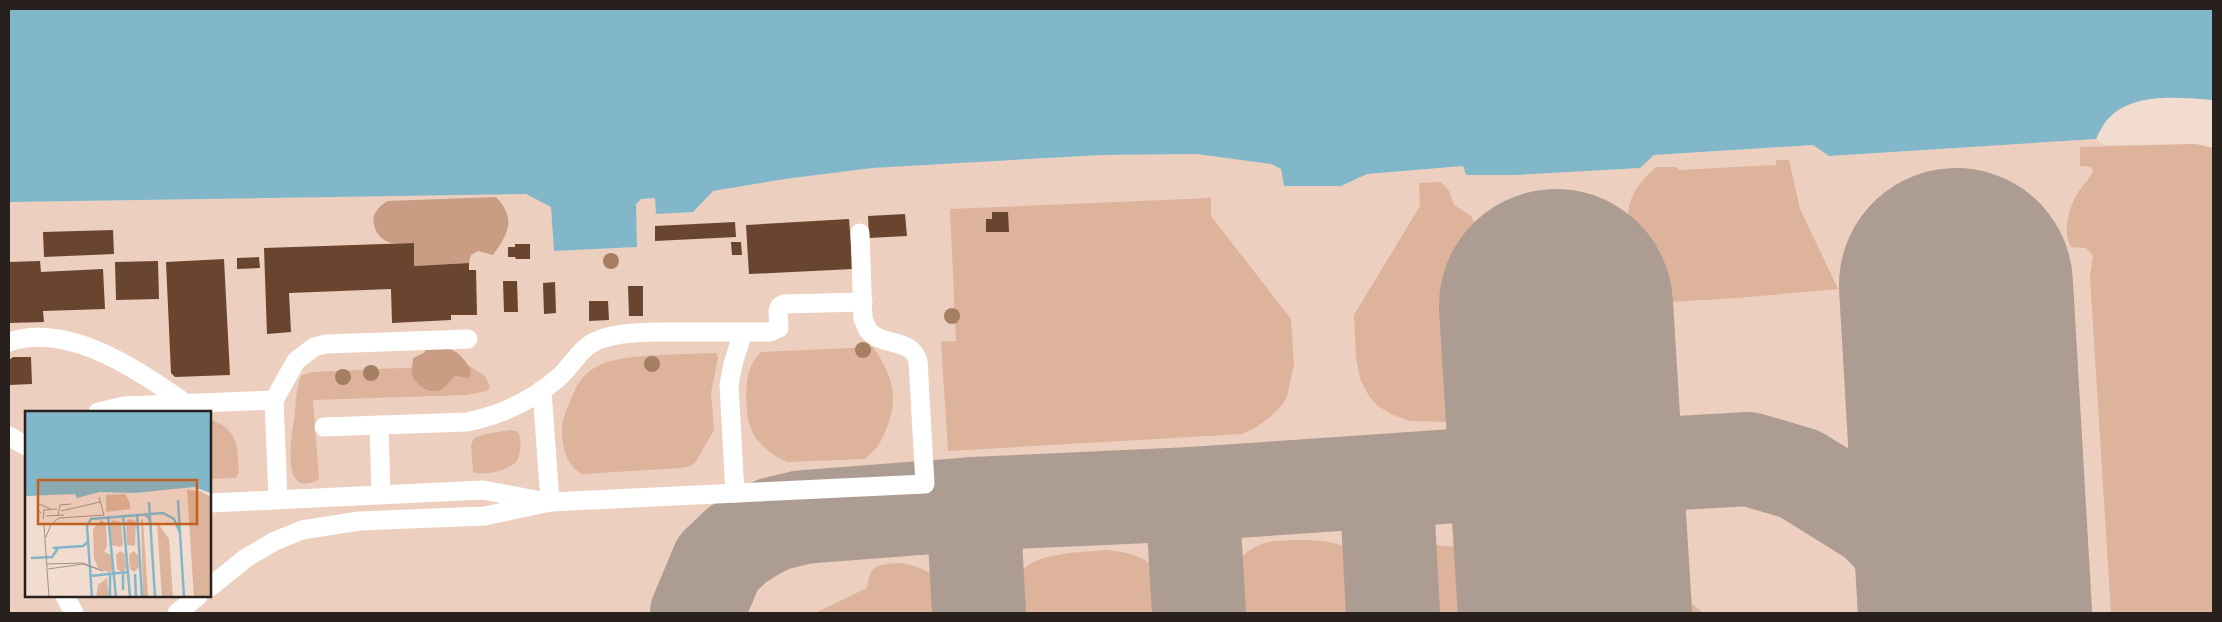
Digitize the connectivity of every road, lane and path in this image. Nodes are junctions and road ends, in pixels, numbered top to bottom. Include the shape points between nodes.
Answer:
1 (860, 233) dead end
2 (863, 302) junction
3 (743, 332) junction
4 (468, 339) dead end
5 (9, 342) edge
6 (542, 390) junction
7 (274, 400) junction
8 (185, 403) junction
9 (102, 411) edge
10 (379, 425) junction
11 (324, 427) dead end
12 (9, 436) edge
13 (25, 445) edge
14 (735, 492) junction
15 (381, 494) junction
16 (278, 499) junction
17 (550, 502) junction
18 (211, 503) edge
19 (211, 586) edge
20 (65, 597) edge
21 (196, 597) edge
22 (180, 608) edge
23 (74, 613) edge

1 - 2 lane
2 - 3 lane via 784,304 778,311 779,328 775,331
2 - 14 lane via 863,319 869,331 880,338 906,345 917,356 925,484
3 - 6 lane via 646,332 597,340
3 - 14 lane via 729,386
4 - 7 lane via 314,347 296,361
5 - 8 lane via 33,338 75,342 147,376
6 - 10 lane via 487,418 467,422
6 - 17 lane
7 - 8 lane
7 - 16 lane
8 - 9 lane via 124,406
10 - 11 lane
10 - 15 lane
12 - 13 lane
14 - 17 lane
15 - 16 lane
15 - 17 lane via 483,490
16 - 18 lane
17 - 19 lane via 485,516 359,521 302,530 246,558
20 - 23 lane
21 - 22 lane

